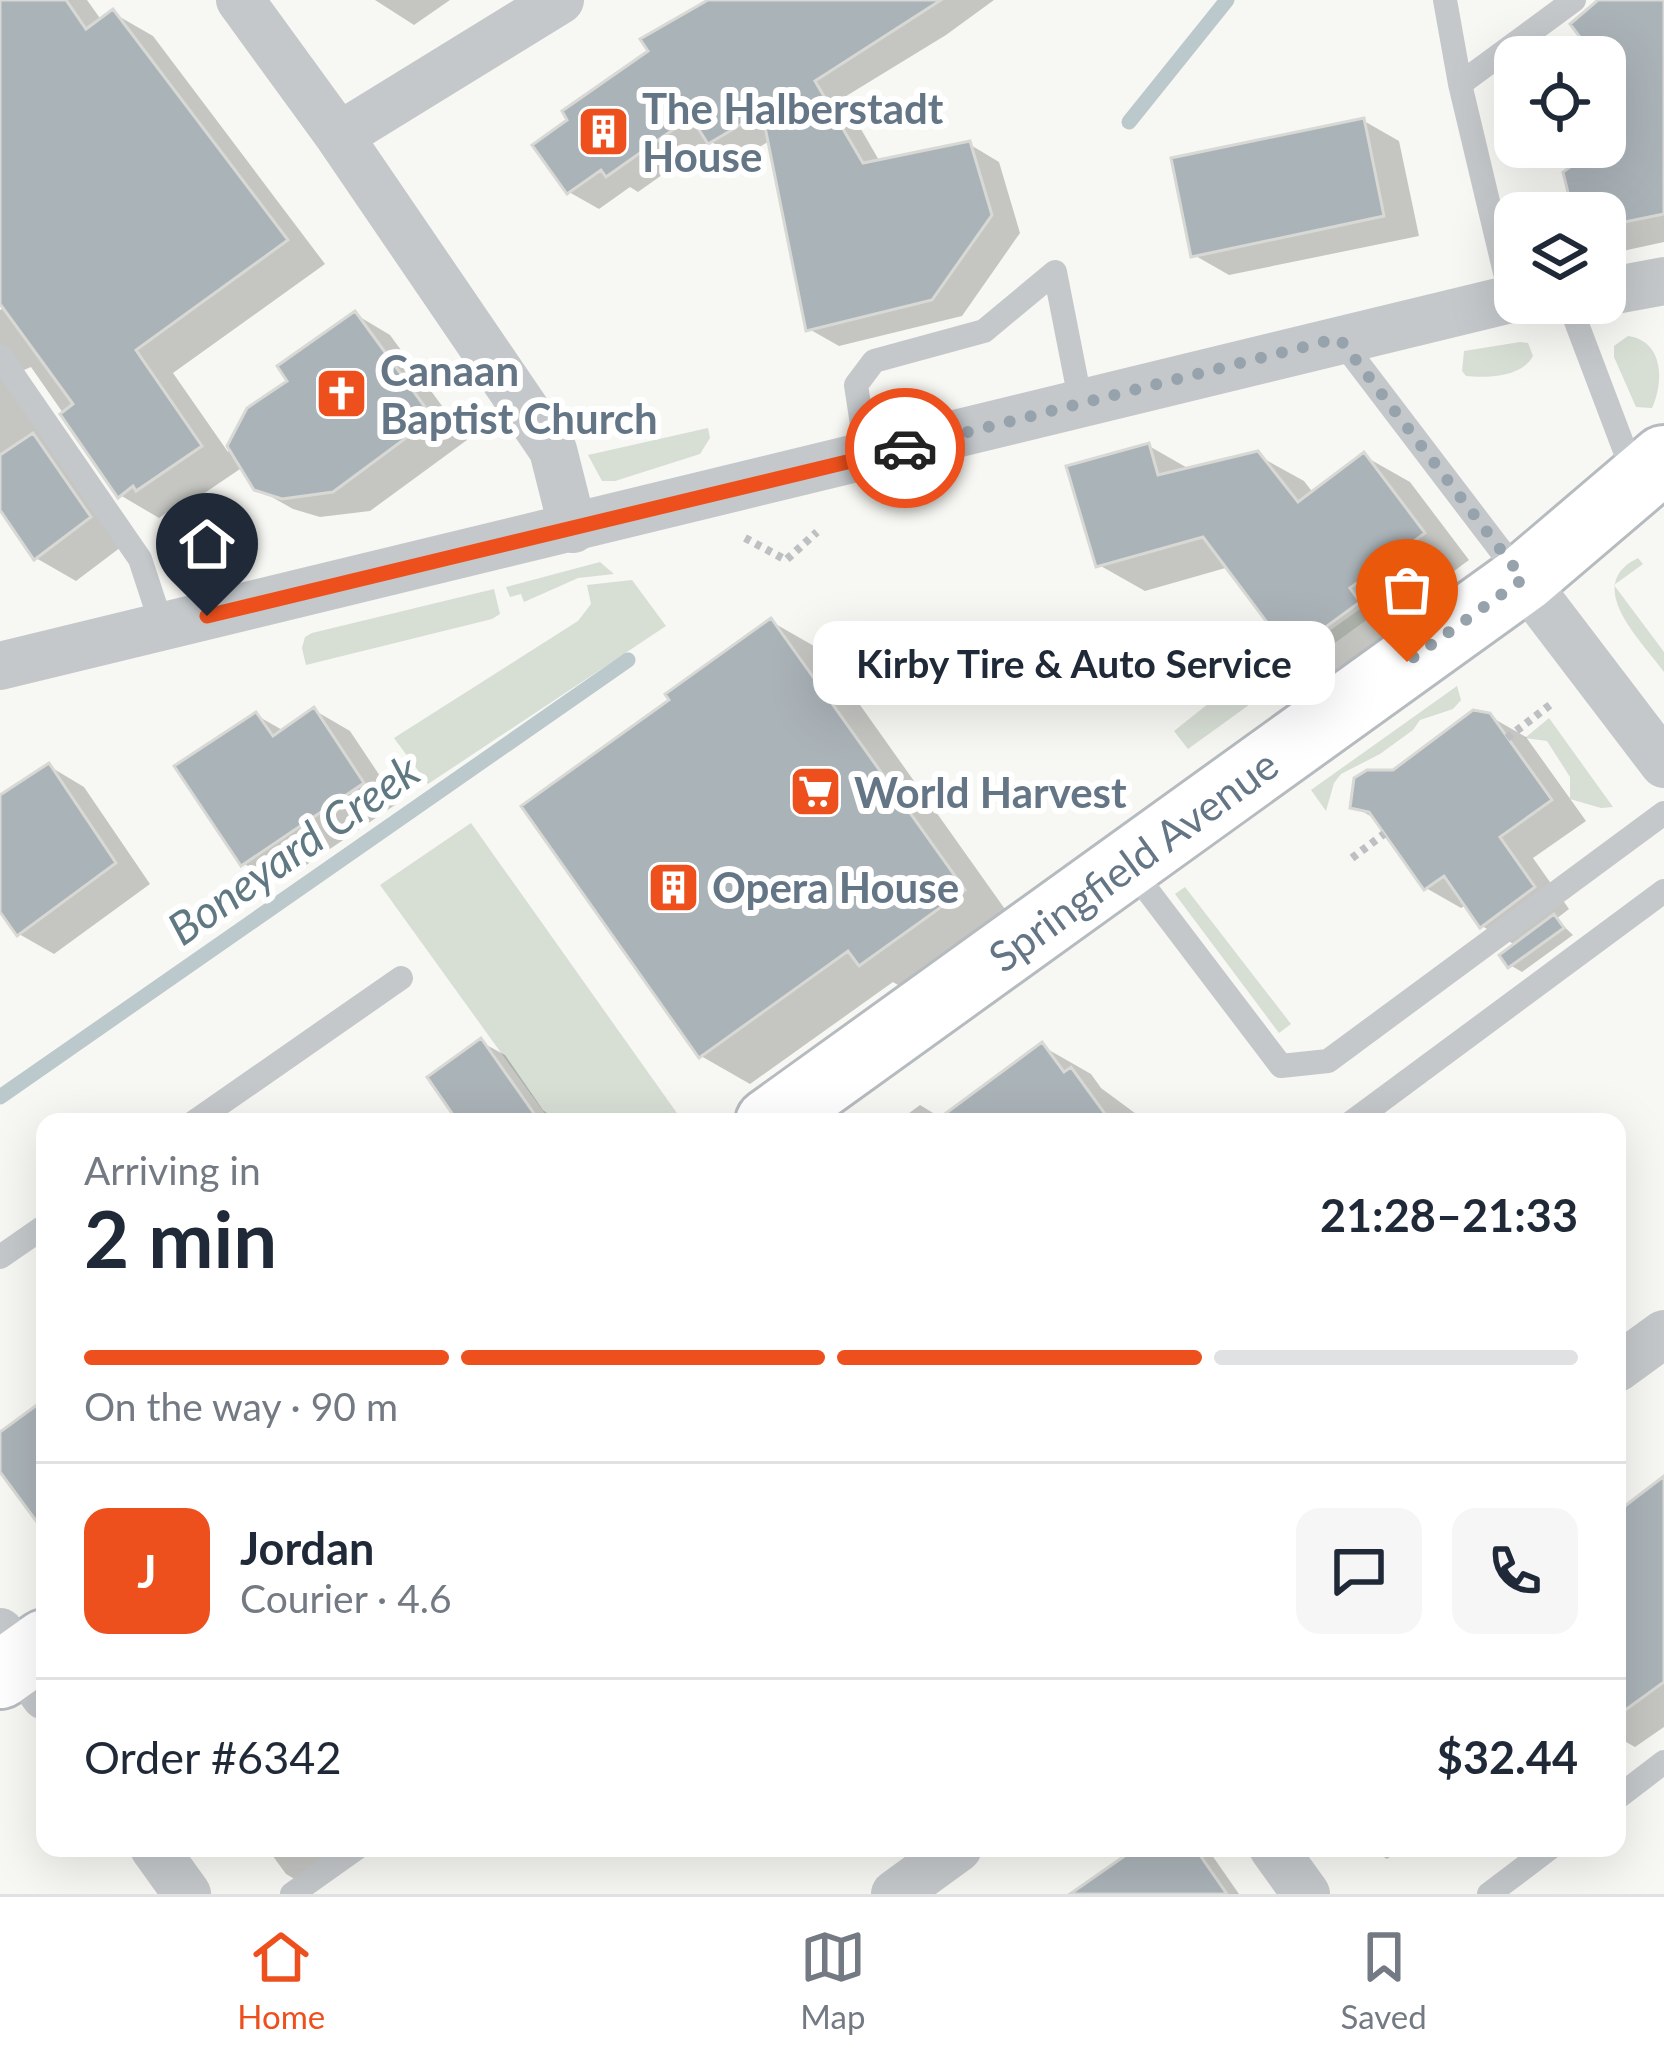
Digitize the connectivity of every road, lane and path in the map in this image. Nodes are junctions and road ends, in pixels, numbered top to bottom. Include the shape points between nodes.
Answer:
1 (240, 0) edge
2 (560, 0) edge
3 (1445, 0) edge
4 (1574, 0) edge
5 (1460, 84) junction
6 (339, 136) junction
7 (1494, 221) edge
8 (1494, 302) edge
9 (1579, 324) edge
10 (1339, 338) junction
11 (0, 356) edge
12 (1081, 404) junction
13 (867, 458) junction
14 (1650, 471) edge
15 (573, 529) junction
16 (817, 532) dead end
17 (744, 538) dead end
18 (1523, 579) junction
19 (162, 626) junction
20 (0, 666) edge
21 (1550, 705) dead end
22 (1507, 738) dead end
23 (1664, 764) edge
24 (1664, 813) edge
25 (1384, 834) dead end
26 (1352, 858) dead end
27 (1127, 865) junction
28 (1664, 890) edge
29 (401, 978) dead end
30 (207, 1113) edge
31 (782, 1113) edge
32 (1364, 1113) edge
33 (36, 1232) edge
34 (0, 1257) edge
35 (1664, 1334) edge
36 (1626, 1361) edge
37 (1664, 1762) edge
38 (1626, 1791) edge
39 (160, 1857) edge
40 (344, 1857) edge
41 (946, 1857) edge
42 (1279, 1857) edge
43 (1538, 1857) edge
44 (187, 1894) edge
45 (292, 1894) edge
46 (895, 1894) edge
47 (1306, 1894) edge
48 (1489, 1894) edge

1 - 6 street
2 - 6 street
3 - 5 lane
4 - 5 lane
5 - 7 lane
6 - 15 street via 553,450
8 - 10 street
9 - 14 lane
10 - 12 street
10 - 18 lane
11 - 19 lane via 140,560
12 - 13 street
12 - 13 lane via 1055,272 984,332 874,361 856,385
13 - 15 street
14 - 18 street, Springfield Avenue
15 - 19 street
16 - 17 path via 785,560
18 - 23 street
18 - 27 street, Springfield Avenue
19 - 20 street
21 - 22 path
24 - 27 lane via 1328,1061 1281,1066
25 - 26 path
27 - 31 street, Springfield Avenue
28 - 32 lane
29 - 30 lane
33 - 34 lane
35 - 36 street
37 - 38 lane
39 - 44 street
40 - 45 lane
41 - 46 street
42 - 47 street
43 - 48 lane

